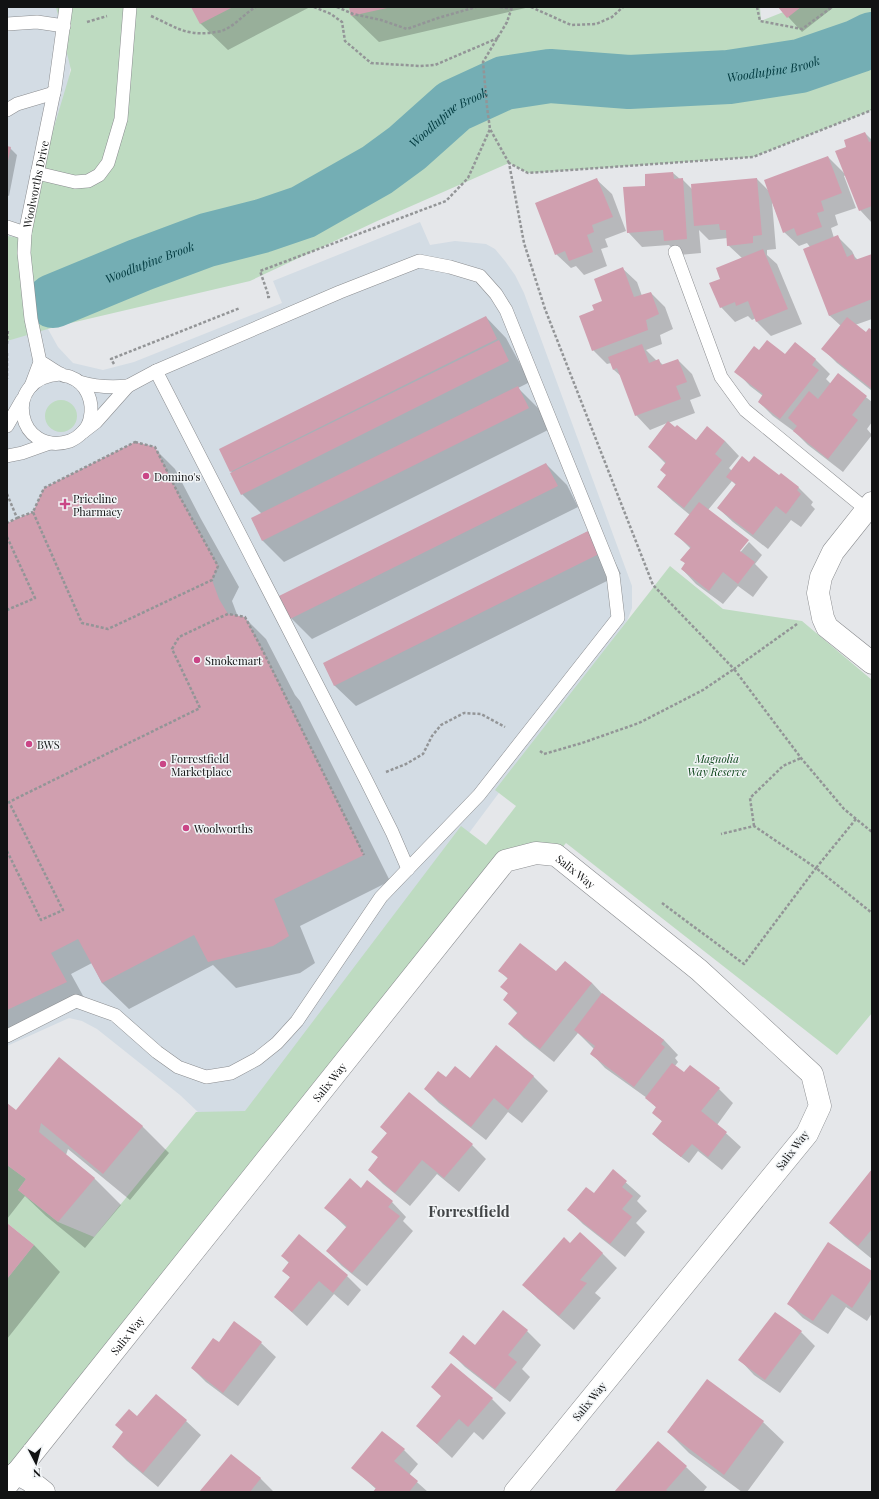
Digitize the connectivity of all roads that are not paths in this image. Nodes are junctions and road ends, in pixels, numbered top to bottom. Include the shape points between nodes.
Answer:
1 (66, 7) edge
2 (129, 10) edge
3 (7, 24) edge
4 (64, 26) junction
5 (54, 93) junction
6 (7, 110) edge
7 (37, 173) junction
8 (7, 227) edge
9 (25, 232) junction
10 (675, 252) dead end
11 (40, 362) junction
12 (156, 371) junction
13 (60, 374) junction
14 (79, 382) junction
15 (128, 386) junction
16 (28, 391) junction
17 (7, 426) edge
18 (83, 432) junction
19 (50, 443) junction
20 (7, 456) edge
21 (869, 506) edge
22 (872, 663) edge
23 (408, 869) junction
24 (7, 1036) edge
25 (10, 1474) edge
26 (44, 1492) edge
27 (515, 1492) edge

1 - 4 lane, Woolworths Drive
2 - 7 lane via 121,119 108,163 99,175 88,181 75,182
3 - 4 lane via 37,22
4 - 5 lane, Woolworths Drive
5 - 6 lane via 16,104
5 - 7 lane, Woolworths Drive
7 - 9 lane, Woolworths Drive
8 - 9 lane
9 - 11 lane, Woolworths Drive via 24,253 31,319
10 - 21 lane via 721,377 745,410
11 - 13 lane
11 - 16 lane
12 - 15 lane
12 - 23 lane via 369,787
12 - 23 lane via 419,261 480,276 506,310 613,575 618,618 479,795
13 - 14 lane
13 - 16 lane via 39,379
14 - 15 lane via 105,388
14 - 18 lane via 87,390 92,412
15 - 18 lane via 96,422
16 - 17 lane
16 - 19 lane via 22,408 24,420 39,439
18 - 19 lane via 73,440
19 - 20 lane
21 - 22 street via 833,552 821,578 818,593 827,627
23 - 24 lane via 381,897 297,1021 277,1044 250,1063 231,1072 206,1077 178,1068 115,1015 76,1002
25 - 26 street, Salix Way via 29,1480
25 - 27 street, Salix Way via 505,861 536,853 556,855 699,970 812,1074 820,1106 807,1134

